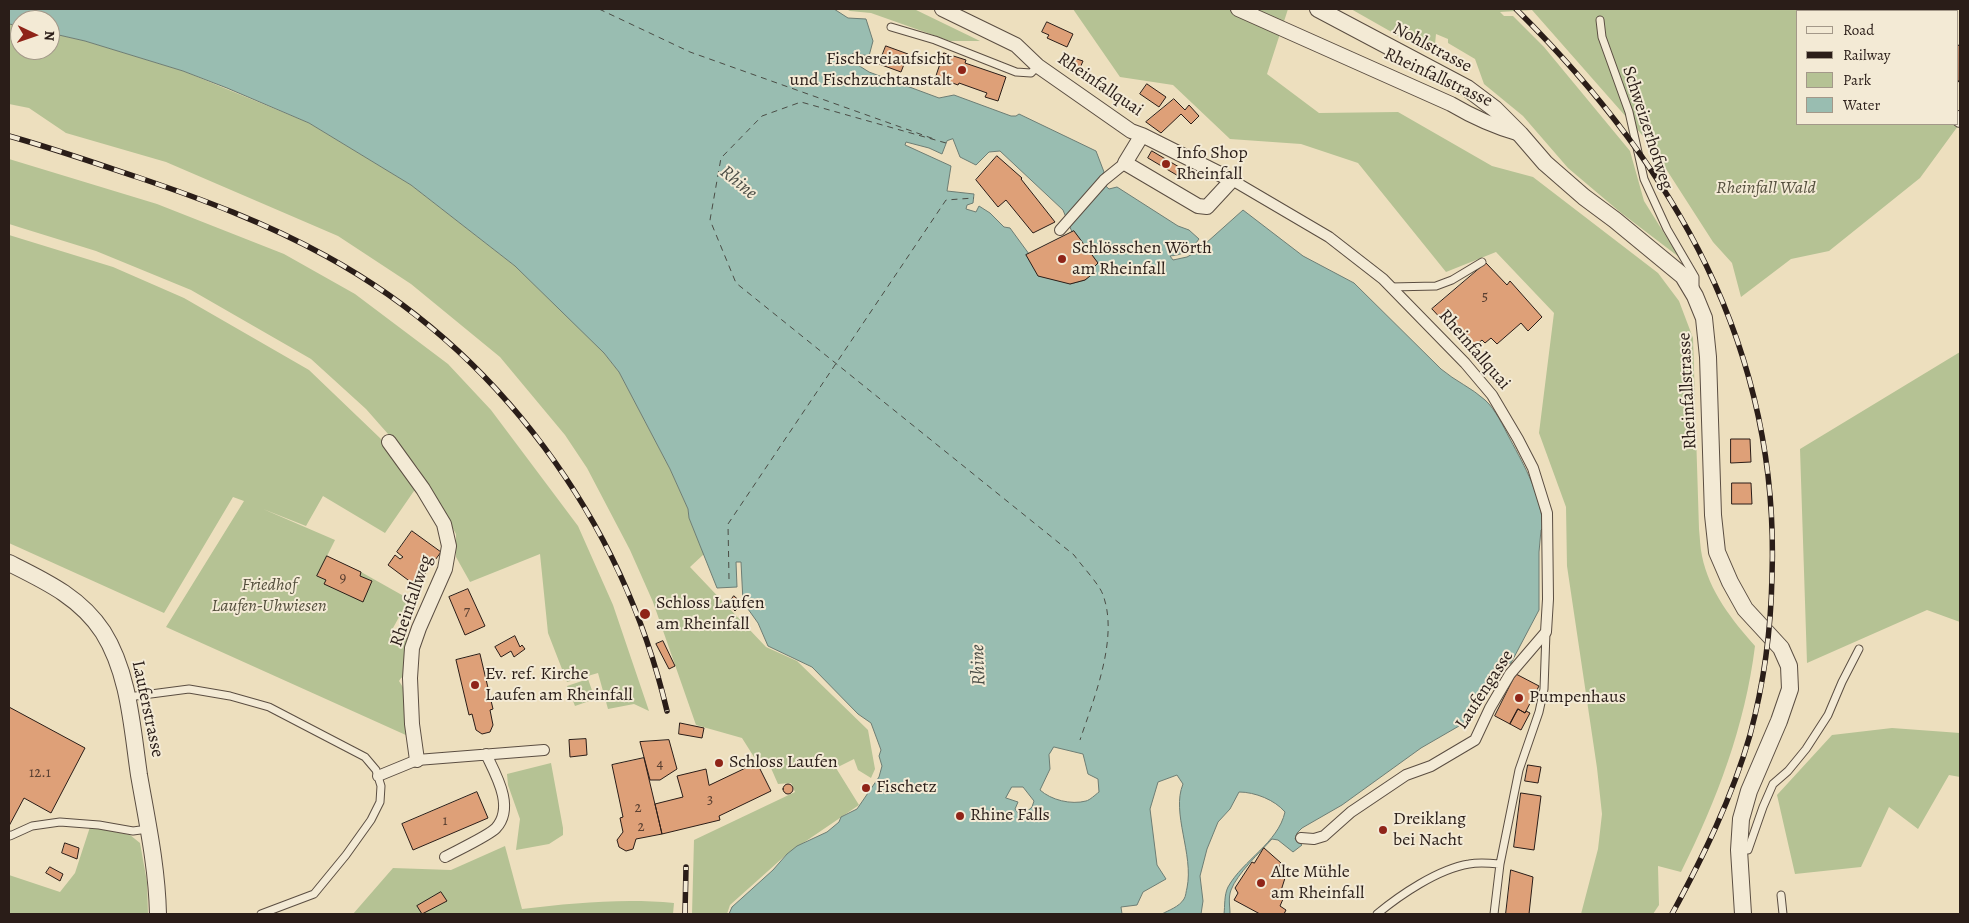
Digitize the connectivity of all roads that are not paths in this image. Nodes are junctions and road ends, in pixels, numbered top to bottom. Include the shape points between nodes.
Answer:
1 (942, 9) edge
2 (1238, 9) edge
3 (1318, 9) edge
4 (1600, 20) dead end
5 (891, 27) dead end
6 (1038, 66) junction
7 (1520, 134) junction
8 (1142, 135) junction
9 (1125, 162) junction
10 (1232, 180) junction
11 (1060, 230) dead end
12 (1482, 262) dead end
13 (1391, 287) junction
14 (1695, 296) junction
15 (389, 442) dead end
16 (9, 563) edge
17 (1546, 632) junction
18 (1859, 649) dead end
19 (126, 697) junction
20 (544, 750) dead end
21 (486, 754) junction
22 (417, 760) junction
23 (378, 776) junction
24 (149, 829) junction
25 (9, 835) edge
26 (1301, 838) dead end
27 (1740, 850) junction
28 (445, 857) dead end
29 (1500, 864) junction
30 (1781, 895) dead end
31 (158, 914) edge
32 (261, 914) edge
33 (1377, 914) edge
34 (1494, 914) edge
35 (1743, 914) edge
36 (1783, 914) edge

1 - 6 street via 1016,45
2 - 7 street, Rheinfallstrasse via 1450,104 1472,117
3 - 7 street, Nohlstrasse via 1467,88
4 - 14 lane, Schweizerhofweg via 1602,37 1628,112 1644,179 1695,277
5 - 6 lane via 935,40 1016,72 1031,73
6 - 8 street, Rheinfallquai via 1131,131
7 - 14 street, Rheinfallstrasse via 1545,163 1584,198 1683,276
8 - 9 street, Rheinfallquai
8 - 10 street, Rheinfallquai
9 - 10 street via 1203,207
9 - 11 street via 1104,180
10 - 13 street, Rheinfallquai via 1329,237
12 - 13 lane via 1436,286
13 - 17 street, Rheinfallquai via 1492,395 1531,464 1548,513
14 - 27 street, Rheinfallstrasse via 1704,318 1708,357 1717,552 1745,609 1781,648 1789,666 1790,689 1741,819
15 - 22 street, Rheinfallweg via 444,524 449,546 445,569 412,648 412,724
16 - 19 street, Lauferstrasse via 70,596 88,613 114,652
17 - 26 street, Laufengasse via 1510,674 1476,740 1431,766 1406,775 1351,812 1324,836
17 - 29 lane via 1544,690 1519,770
18 - 27 lane via 1828,715 1788,772 1773,784 1748,850
19 - 23 lane via 189,689 269,707 365,757
19 - 24 street, Lauferstrasse
20 - 21 street
21 - 22 street
21 - 28 street via 505,804 502,819 496,829
22 - 23 street
23 - 32 lane via 380,802 346,855 314,894
24 - 25 lane via 133,831 60,822 32,826
24 - 31 street, Lauferstrasse
27 - 35 street, Rheinfallstrasse
29 - 33 lane via 1468,864 1442,874 1407,892
29 - 34 lane
30 - 36 lane

